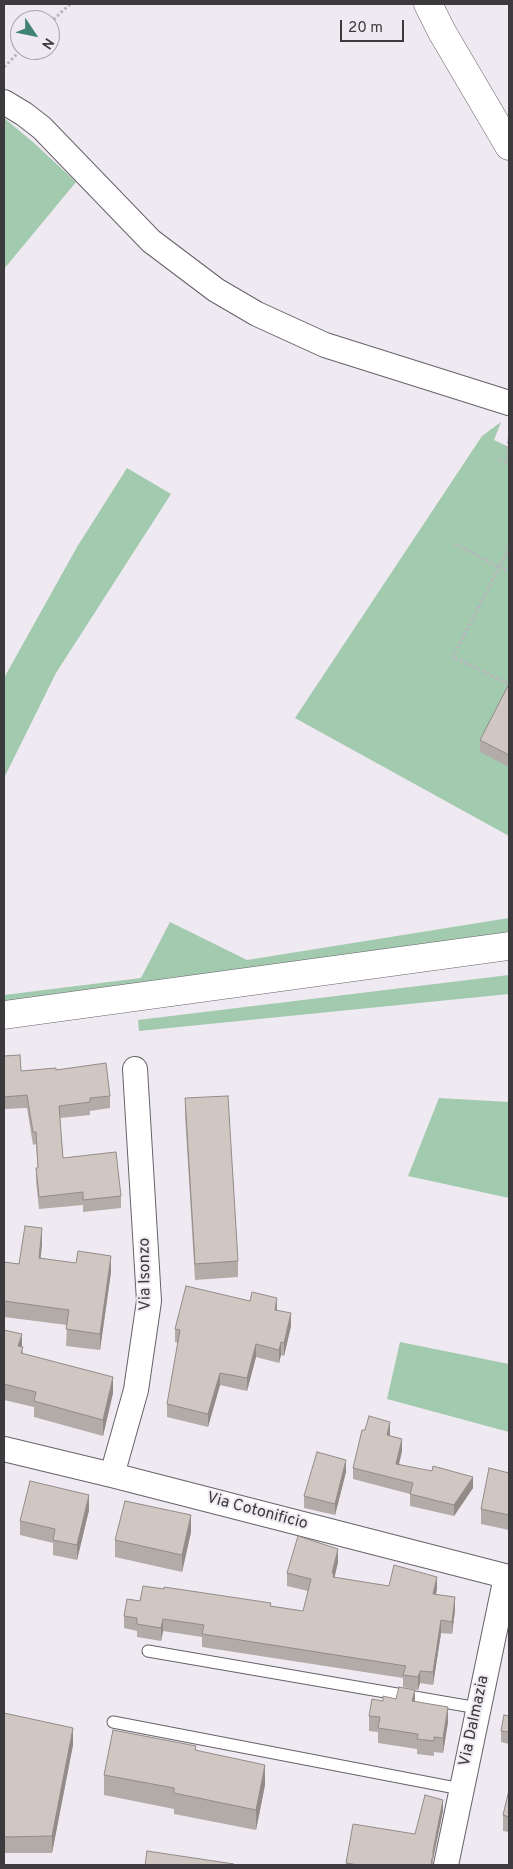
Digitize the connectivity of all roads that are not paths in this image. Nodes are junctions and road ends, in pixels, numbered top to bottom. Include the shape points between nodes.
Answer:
1 (428, 4) edge
2 (4, 102) edge
3 (509, 146) edge
4 (509, 404) edge
5 (509, 946) edge
6 (4, 1015) edge
7 (135, 1069) dead end
8 (4, 1449) edge
9 (112, 1474) junction
10 (508, 1577) edge
11 (148, 1651) dead end
12 (478, 1708) junction
13 (113, 1722) dead end
14 (461, 1789) junction
15 (446, 1865) edge

1 - 3 main road
2 - 4 street via 42,128 152,241 216,290 257,314 325,345
5 - 6 main road
7 - 9 street, Via Isonzo via 149,1301 136,1390
8 - 9 street, Via Cotonificio
9 - 10 street, Via Cotonificio
10 - 12 street, Via Dalmazia
11 - 12 lane
12 - 14 street, Via Dalmazia
13 - 14 lane
14 - 15 street, Via Dalmazia

